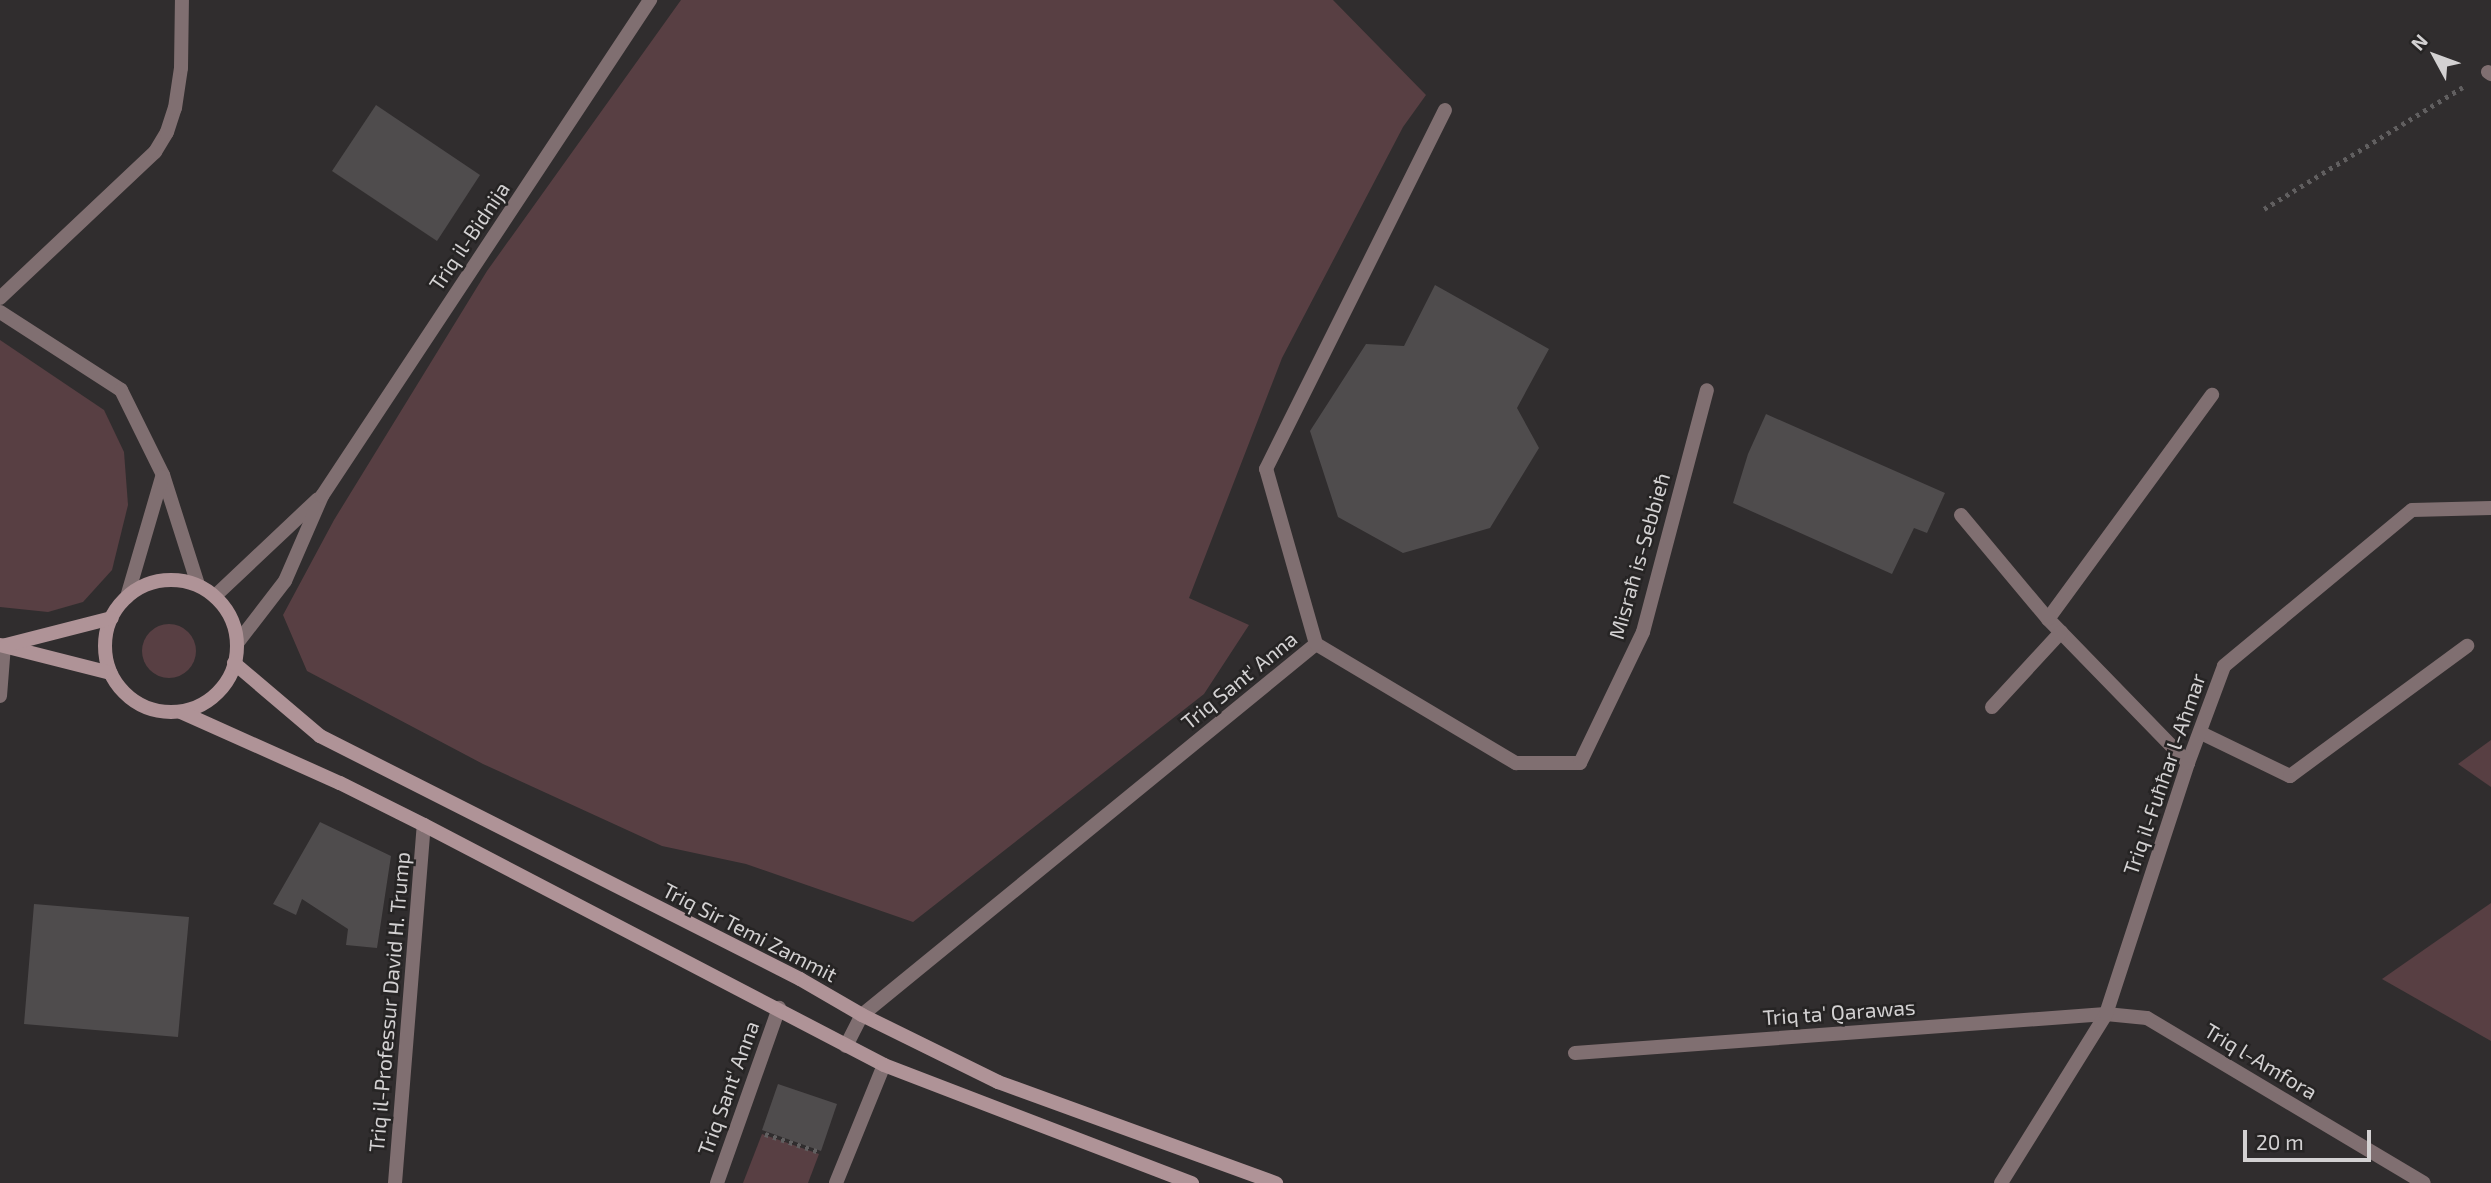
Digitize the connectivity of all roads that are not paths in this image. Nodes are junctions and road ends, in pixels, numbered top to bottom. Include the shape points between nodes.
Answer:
1 (182, 0) edge
2 (650, 0) edge
3 (1445, 110) dead end
4 (0, 298) edge
5 (0, 312) edge
6 (1707, 390) dead end
7 (2212, 395) dead end
8 (163, 475) junction
9 (322, 496) junction
10 (2491, 508) edge
11 (1961, 515) dead end
12 (198, 585) junction
13 (215, 596) junction
14 (127, 597) junction
15 (111, 618) junction
16 (2048, 619) junction
17 (2060, 632) junction
18 (238, 642) junction
19 (1315, 644) junction
20 (2, 645) edge
21 (2467, 646) dead end
22 (234, 663) junction
23 (110, 673) junction
24 (0, 696) edge
25 (1992, 707) dead end
26 (181, 712) junction
27 (2201, 733) junction
28 (2188, 763) junction
29 (424, 825) junction
30 (779, 1008) junction
31 (2106, 1014) junction
32 (862, 1015) junction
33 (846, 1046) junction
34 (1575, 1053) dead end
35 (884, 1065) junction
36 (395, 1183) edge
37 (717, 1183) edge
38 (836, 1183) edge
39 (1192, 1183) edge
40 (1276, 1183) edge
41 (2001, 1183) edge
42 (2424, 1183) edge

1 - 4 street via 175,108 155,152
2 - 9 street, Triq il-Bidnija
3 - 19 street, Triq Sant' Anna via 1266,469
5 - 8 street via 121,390
6 - 19 street, Misraħ is-Sebbieħ via 1643,632 1580,763 1517,763
7 - 16 street
8 - 12 street
8 - 14 street
9 - 13 street, Triq il-Bidnija
9 - 18 street, Triq il-Bidnija via 285,581
10 - 27 street, Triq il-Fuħħar l-Aħmar via 2412,510 2224,666
11 - 16 street
12 - 13 main road
12 - 14 main road via 161,581
13 - 18 main road via 226,609
14 - 15 main road
15 - 20 main road
15 - 23 main road via 106,655
16 - 17 street
17 - 25 street
17 - 28 street
18 - 22 main road
19 - 32 street, Triq Sant' Anna
20 - 23 main road
20 - 24 street
21 - 27 street via 2290,776
22 - 26 main road via 226,684 214,697
22 - 32 main road, Triq Sir Temi Zammit via 320,736 800,979
23 - 26 main road via 122,691 139,704 159,712
26 - 29 main road
27 - 28 street, Triq il-Fuħħar l-Aħmar
28 - 31 street, Triq il-Fuħħar l-Aħmar
29 - 30 main road
29 - 36 street, Triq il-Professur David H. Trump
30 - 33 main road
30 - 37 street, Triq Sant' Anna
31 - 34 street, Triq ta' Qarawas
31 - 41 street, Triq il-Fuħħar l-Aħmar
31 - 42 street, Triq l-Amfora via 2147,1018
32 - 33 street, Triq Sant' Anna
32 - 40 main road, Triq Sir Temi Zammit via 998,1082
33 - 35 main road
35 - 38 street
35 - 39 main road

